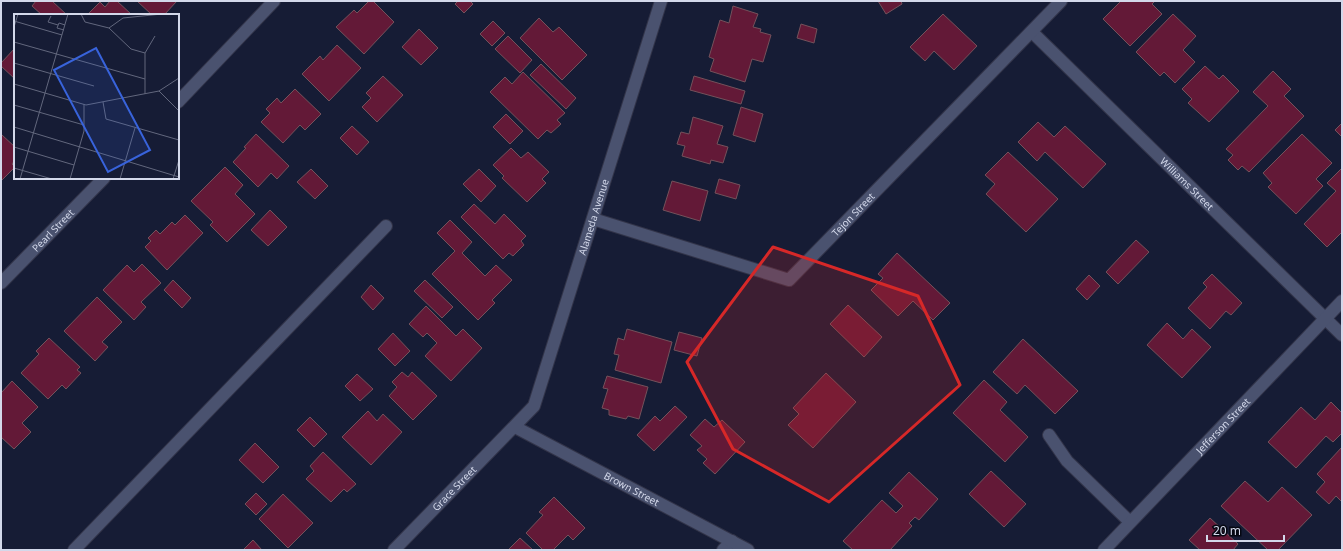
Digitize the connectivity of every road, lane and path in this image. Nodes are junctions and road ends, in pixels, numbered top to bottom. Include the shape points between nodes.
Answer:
1 (274, 1) edge
2 (660, 1) edge
3 (1061, 1) edge
4 (1032, 32) junction
5 (179, 101) edge
6 (103, 179) edge
7 (593, 219) junction
8 (386, 226) dead end
9 (1, 283) edge
10 (1342, 301) edge
11 (1325, 318) junction
12 (1342, 335) edge
13 (515, 427) junction
14 (1049, 436) dead end
15 (1130, 522) junction
16 (727, 546) edge
17 (74, 550) edge
18 (394, 550) edge
19 (748, 550) edge
20 (1104, 550) edge

1 - 5 street
2 - 7 street, Alameda Avenue
3 - 4 street, Tejon Street
4 - 7 street, Tejon Street via 789,280
4 - 11 street, Williams Street
6 - 9 street, Pearl Street
7 - 13 street, Alameda Avenue via 534,406
8 - 17 street
10 - 11 street, Jefferson Street
11 - 12 street, Williams Street
11 - 15 street, Jefferson Street
13 - 16 street, Brown Street
13 - 18 street, Grace Street
14 - 15 street via 1067,461
15 - 20 street, Jefferson Street
16 - 19 street, Brown Street

